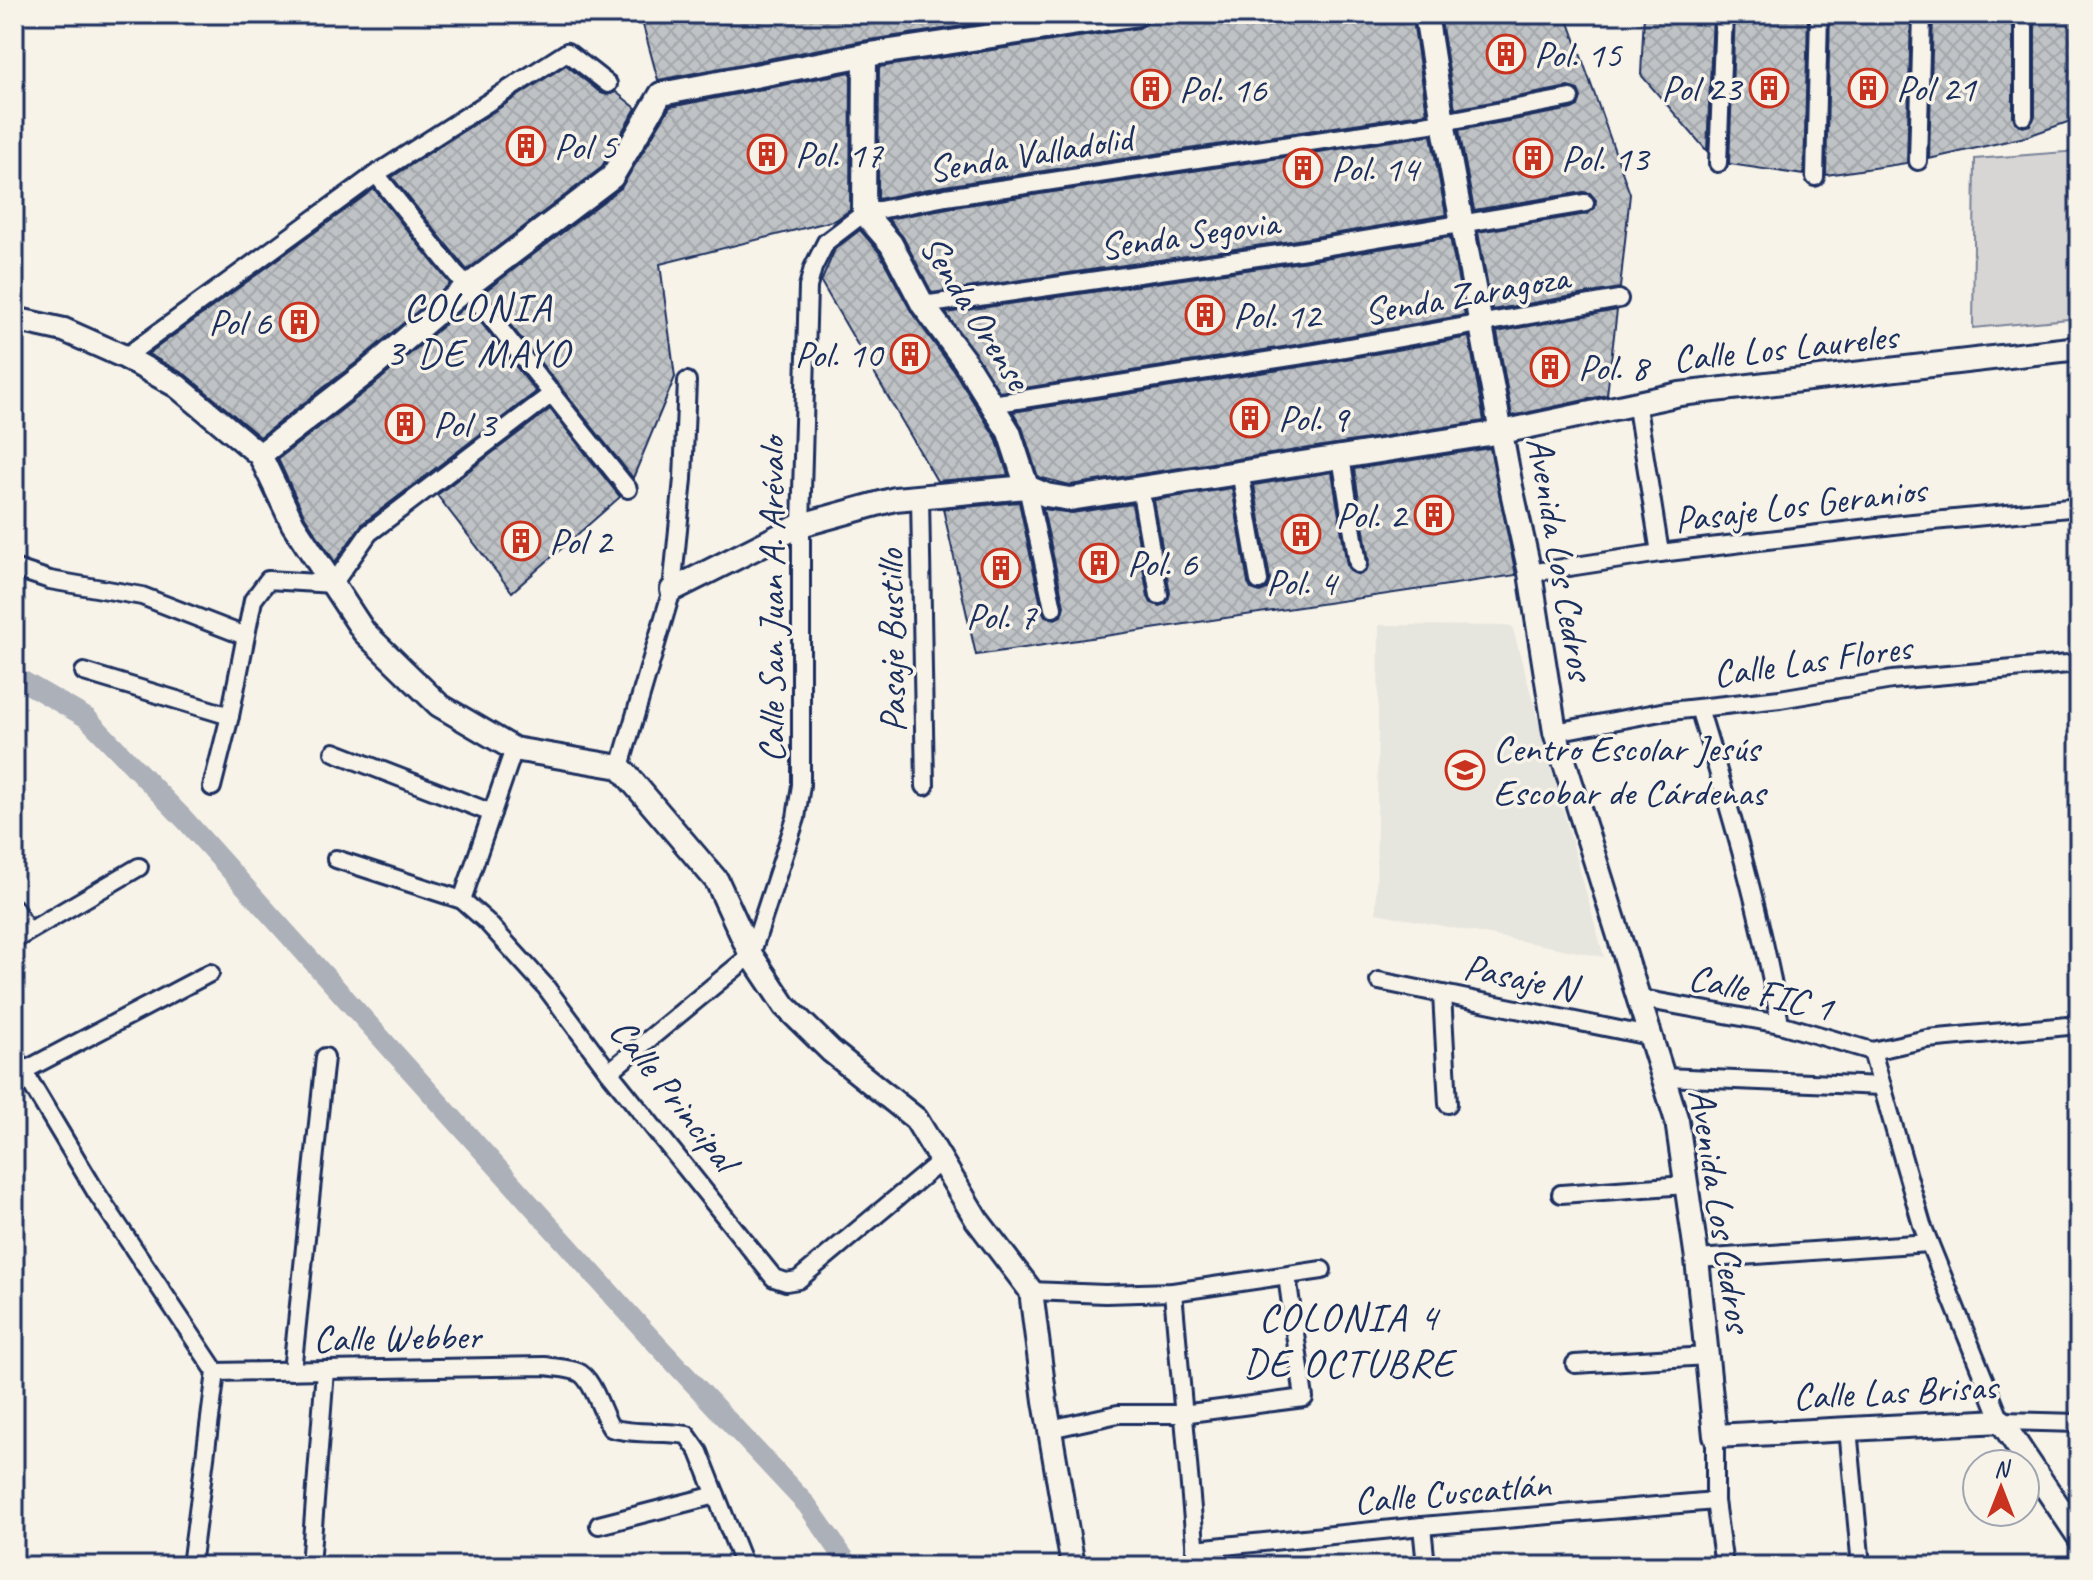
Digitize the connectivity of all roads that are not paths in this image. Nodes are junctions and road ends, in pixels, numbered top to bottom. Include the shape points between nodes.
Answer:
1 (1137, 14) edge
2 (1426, 14) edge
3 (1724, 14) edge
4 (1819, 14) edge
5 (1922, 14) edge
6 (2024, 14) edge
7 (1081, 18) edge
8 (865, 55) junction
9 (608, 84) dead end
10 (1570, 98) dead end
11 (2024, 116) dead end
12 (1443, 122) junction
13 (1918, 161) dead end
14 (1718, 163) dead end
15 (376, 174) junction
16 (1815, 177) dead end
17 (1585, 203) dead end
18 (864, 213) junction
19 (1463, 223) junction
20 (467, 287) junction
21 (1619, 299) dead end
22 (923, 305) junction
23 (14, 319) edge
24 (1481, 325) junction
25 (2079, 348) edge
26 (125, 357) junction
27 (687, 381) dead end
28 (553, 393) junction
29 (1636, 401) junction
30 (992, 404) junction
31 (1502, 432) junction
32 (260, 455) junction
33 (1341, 457) junction
34 (1240, 471) junction
35 (1027, 487) junction
36 (1140, 487) junction
37 (628, 489) dead end
38 (920, 496) junction
39 (2079, 507) edge
40 (801, 525) junction
41 (1660, 553) junction
42 (1358, 564) dead end
43 (14, 568) edge
44 (1530, 573) junction
45 (1259, 581) dead end
46 (333, 584) junction
47 (672, 590) junction
48 (1159, 595) dead end
49 (1053, 608) dead end
50 (245, 636) junction
51 (2079, 663) edge
52 (84, 672) dead end
53 (1699, 708) junction
54 (230, 716) junction
55 (1555, 732) junction
56 (514, 749) junction
57 (334, 752) dead end
58 (620, 767) junction
59 (925, 786) dead end
60 (212, 787) dead end
61 (492, 813) junction
62 (336, 859) dead end
63 (139, 867) dead end
64 (462, 900) junction
65 (14, 908) edge
66 (20, 935) edge
67 (751, 955) junction
68 (210, 973) dead end
69 (1379, 981) dead end
70 (1442, 994) junction
71 (1637, 998) junction
72 (1780, 1024) junction
73 (2079, 1025) edge
74 (1649, 1036) junction
75 (1872, 1051) junction
76 (14, 1055) edge
77 (325, 1057) dead end
78 (609, 1072) junction
79 (20, 1074) edge
80 (1664, 1077) junction
81 (1882, 1086) junction
82 (1448, 1104) dead end
83 (941, 1161) junction
84 (1686, 1185) junction
85 (1561, 1194) dead end
86 (1929, 1243) junction
87 (1697, 1259) junction
88 (1322, 1270) dead end
89 (1287, 1276) junction
90 (1031, 1291) junction
91 (1173, 1292) junction
92 (1707, 1356) junction
93 (1575, 1364) dead end
94 (325, 1370) junction
95 (292, 1371) junction
96 (216, 1372) junction
97 (1182, 1414) junction
98 (2001, 1421) junction
99 (2079, 1423) edge
100 (1050, 1429) junction
101 (1848, 1429) junction
102 (1715, 1436) junction
103 (716, 1495) junction
104 (1715, 1501) junction
105 (599, 1525) dead end
106 (1422, 1526) junction
107 (2079, 1537) edge
108 (1196, 1558) edge
109 (191, 1566) edge
110 (310, 1566) edge
111 (744, 1566) edge
112 (1073, 1566) edge
113 (1426, 1566) edge
114 (1724, 1566) edge
115 (1861, 1566) edge

1 - 7 street
2 - 12 street, Avenida Los Cedros
3 - 14 street
4 - 16 street
5 - 13 street
6 - 11 street
7 - 8 street
8 - 18 street
8 - 20 street via 661,94 612,177
9 - 15 street via 567,52
10 - 12 street, Senda Valladolid
12 - 18 street, Senda Valladolid
12 - 19 street, Avenida Los Cedros
15 - 20 street
15 - 26 street
17 - 19 street, Senda Segovia
18 - 22 street, Senda Orense via 891,244
18 - 40 street, Calle San Juan A. Arévalo via 826,242 808,287
19 - 22 street, Senda Segovia
19 - 24 street, Avenida Los Cedros
20 - 28 street
20 - 32 street
21 - 24 street, Senda Zaragoza
22 - 30 street, Senda Orense
23 - 26 street via 64,330
24 - 30 street, Senda Zaragoza
24 - 31 street, Avenida Los Cedros
25 - 29 street, Calle Los Laureles
26 - 32 street via 177,386
27 - 47 street
28 - 37 street
28 - 46 street via 369,533
29 - 31 street, Calle Los Laureles
29 - 41 street
30 - 35 street, Senda Orense via 1009,432
31 - 33 street, Calle Los Laureles
31 - 44 street, Avenida Los Cedros
32 - 46 street via 293,524
33 - 34 street, Calle Los Laureles
33 - 42 street
34 - 36 street, Calle Los Laureles
34 - 45 street
35 - 36 street, Calle Los Laureles via 1070,499
35 - 38 street
35 - 49 street, Senda Orense
36 - 48 street
38 - 40 street
38 - 59 street, Pasaje Bustillo
39 - 41 street, Pasaje Los Geranios
40 - 47 street
40 - 67 street, Calle San Juan A. Arévalo via 801,785 796,818
41 - 44 street, Pasaje Los Geranios
43 - 50 street via 50,580 142,596
44 - 55 street, Avenida Los Cedros
46 - 50 street via 268,580 253,600
46 - 56 street via 364,632 439,705
47 - 58 street
50 - 54 street
51 - 53 street, Calle Las Flores via 1892,680
52 - 54 street
53 - 55 street, Calle Las Flores
53 - 72 street via 1742,847
54 - 60 street
55 - 71 street, Avenida Los Cedros
56 - 58 street
56 - 61 street
57 - 61 street
58 - 67 street via 717,881
61 - 64 street
62 - 64 street, Calle Principal
63 - 66 street
64 - 78 street, Calle Principal via 545,986
65 - 66 street
67 - 78 street
67 - 83 street via 794,1015 916,1119
68 - 79 street
69 - 70 street, Pasaje N
70 - 74 street, Pasaje N
70 - 82 street
71 - 72 street, Calle FIC 1
71 - 74 street, Avenida Los Cedros
72 - 75 street, Calle FIC 1
73 - 75 street via 1927,1039
74 - 80 street, Avenida Los Cedros
75 - 81 street
76 - 79 street
77 - 95 street
78 - 83 street, Calle Principal via 774,1278 786,1282 798,1280
79 - 96 street
80 - 81 street
80 - 84 street, Avenida Los Cedros
81 - 86 street
83 - 90 street
84 - 85 street
84 - 87 street, Avenida Los Cedros
86 - 87 street
86 - 98 street
87 - 92 street, Avenida Los Cedros
88 - 89 street
89 - 91 street
89 - 97 street via 1304,1398
90 - 91 street
90 - 100 street
91 - 97 street
92 - 93 street
92 - 102 street, Avenida Los Cedros
94 - 95 street, Calle Webber
94 - 103 street, Calle Webber via 546,1366 579,1372 590,1382 611,1428 687,1435
94 - 110 street
95 - 96 street, Calle Webber
96 - 109 street
97 - 100 street via 1118,1414
97 - 108 street
98 - 99 street, Calle Las Brisas
98 - 101 street, Calle Las Brisas
98 - 107 street
100 - 112 street
101 - 102 street, Calle Las Brisas
101 - 115 street
102 - 104 street
103 - 105 street
103 - 111 street
104 - 106 street, Calle Cuscatlán
104 - 114 street
106 - 108 street, Calle Cuscatlán
106 - 113 street

